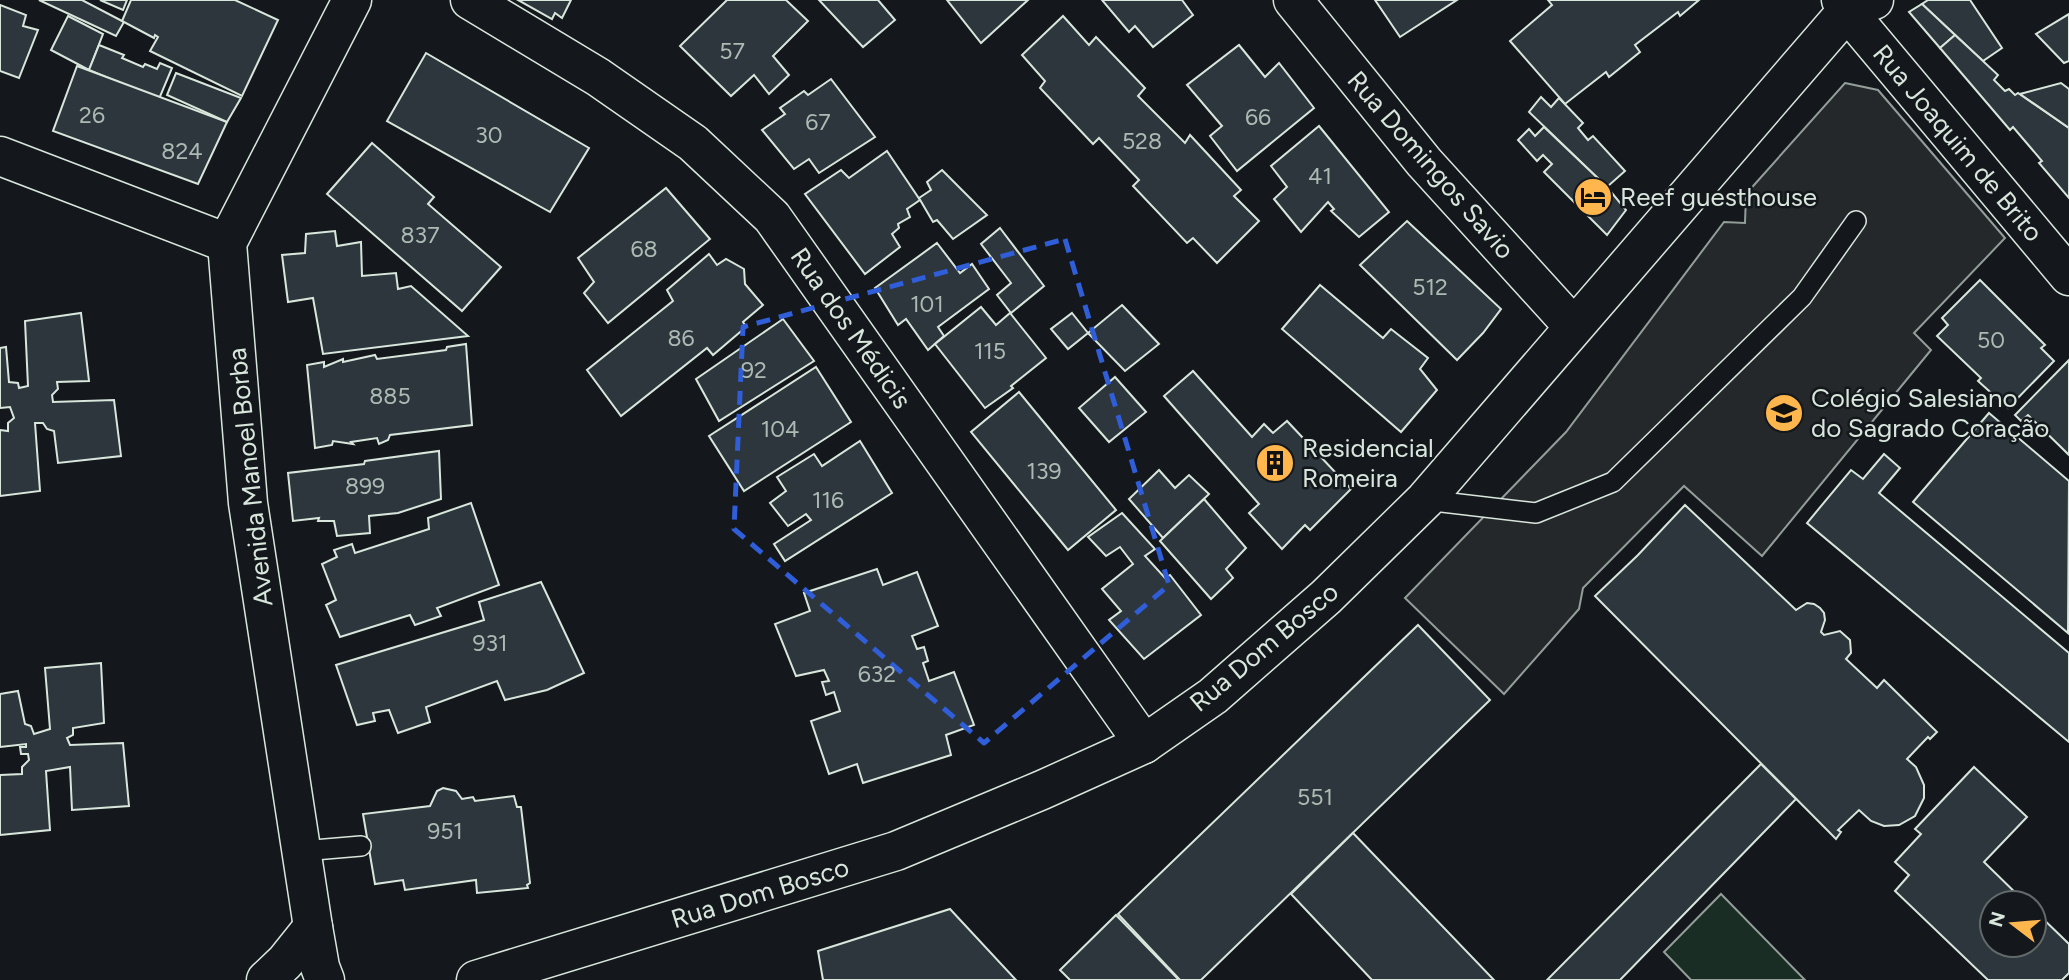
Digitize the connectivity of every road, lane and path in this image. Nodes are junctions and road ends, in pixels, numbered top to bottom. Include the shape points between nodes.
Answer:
1 (352, 0) edge
2 (470, 0) edge
3 (1293, 0) edge
4 (1854, 4) edge
5 (0, 156) edge
6 (1856, 221) dead end
7 (227, 243) junction
8 (2069, 276) edge
9 (1573, 326) junction
10 (1425, 500) junction
11 (1144, 744) junction
12 (360, 846) dead end
13 (302, 851) junction
14 (313, 927) junction
15 (266, 980) edge
16 (325, 980) edge
17 (476, 980) edge

1 - 7 main road
2 - 11 main road, Rua dos Médicis via 598,77 692,143 772,217
3 - 9 main road, Rua Domingos Savio via 1424,162
4 - 8 main road, Rua Joaquim de Brito
4 - 9 main road, Rua Dom Bosco
5 - 7 main road
6 - 10 lane via 1802,297 1613,482 1536,513
7 - 13 main road, Avenida Manoel Borba via 248,503
9 - 10 main road, Rua Dom Bosco
10 - 11 main road, Rua Dom Bosco via 1326,597 1213,696
11 - 17 main road, Rua Dom Bosco via 896,851
12 - 13 lane
13 - 14 main road, Avenida Manoel Borba
14 - 15 main road
14 - 16 main road, Avenida Manoel Borba

